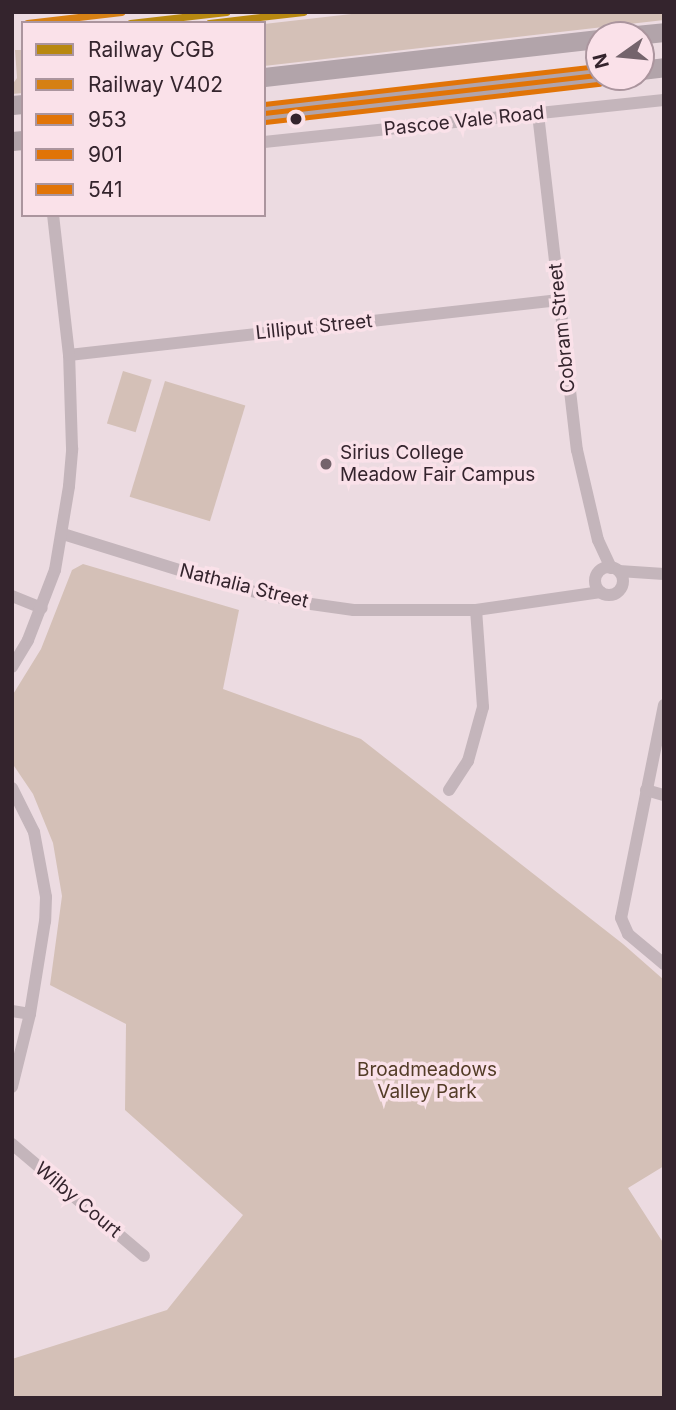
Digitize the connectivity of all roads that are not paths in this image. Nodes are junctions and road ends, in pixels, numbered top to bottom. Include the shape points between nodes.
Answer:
1 (585, 41) edge
2 (266, 77) edge
3 (585, 77) edge
4 (664, 100) edge
5 (266, 113) edge
6 (538, 114) junction
7 (266, 142) edge
8 (53, 217) edge
9 (559, 300) junction
10 (69, 355) junction
11 (63, 534) junction
12 (607, 572) junction
13 (663, 574) edge
14 (621, 588) junction
15 (601, 592) junction
16 (12, 596) edge
17 (554, 597) junction
18 (42, 608) junction
19 (476, 610) junction
20 (12, 667) edge
21 (664, 705) edge
22 (12, 788) edge
23 (449, 790) dead end
24 (646, 790) junction
25 (664, 794) edge
26 (664, 964) edge
27 (12, 1011) edge
28 (30, 1014) junction
29 (12, 1087) edge
30 (12, 1144) edge
31 (144, 1256) dead end

1 - 2 main road
3 - 5 main road, Pascoe Vale Road
4 - 6 street, Pascoe Vale Road
6 - 7 street, Pascoe Vale Road
6 - 9 street, Cobram Street
8 - 10 street
9 - 10 street, Lilliput Street
9 - 12 street, Cobram Street via 576,450
10 - 11 street via 72,448
11 - 18 street
11 - 19 street, Nathalia Street via 234,587 312,604 398,612
12 - 13 street
12 - 14 street via 623,579
12 - 15 street via 596,585
12 - 17 street, Nathalia Street
13 - 14 street
14 - 15 street via 609,595
15 - 17 street, Nathalia Street
16 - 18 street
17 - 19 street, Nathalia Street
18 - 20 street
19 - 23 street via 483,707 468,761
21 - 24 street
22 - 28 street via 34,832 46,897
24 - 25 street
24 - 26 street via 621,918 628,934
27 - 28 street
28 - 29 street
30 - 31 street, Wilby Court

